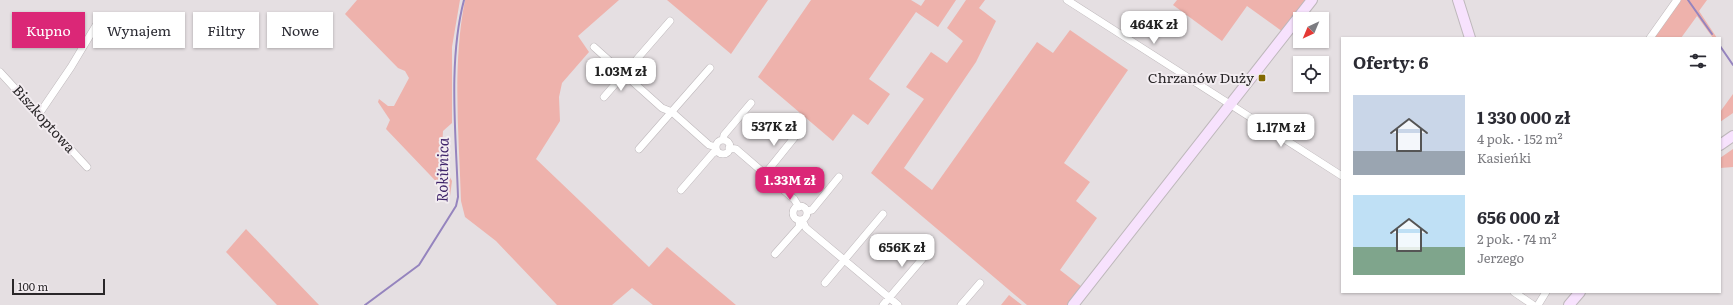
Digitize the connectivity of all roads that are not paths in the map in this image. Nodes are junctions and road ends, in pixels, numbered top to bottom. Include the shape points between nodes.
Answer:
1 (1067, 0) edge
2 (1312, 0) edge
3 (1458, 0) edge
4 (1677, 0) edge
5 (670, 20) dead end
6 (93, 30) edge
7 (1470, 37) edge
8 (1651, 37) edge
9 (594, 48) dead end
10 (710, 68) dead end
11 (0, 72) edge
12 (624, 74) junction
13 (604, 97) dead end
14 (751, 103) dead end
15 (1230, 105) junction
16 (672, 112) junction
17 (39, 114) junction
18 (798, 133) dead end
19 (1733, 136) edge
20 (723, 140) junction
21 (1721, 144) edge
22 (730, 148) junction
23 (639, 149) dead end
24 (716, 149) junction
25 (87, 167) dead end
26 (765, 174) junction
27 (1341, 175) edge
28 (840, 178) dead end
29 (681, 190) dead end
30 (799, 207) junction
31 (807, 211) junction
32 (883, 214) dead end
33 (801, 220) junction
34 (929, 251) dead end
35 (775, 254) dead end
36 (844, 260) junction
37 (826, 283) dead end
38 (980, 283) dead end
39 (1515, 293) edge
40 (1545, 293) edge
41 (1570, 293) edge
42 (1579, 293) edge
43 (890, 297) junction
44 (883, 305) edge
45 (898, 305) edge
46 (961, 305) edge
47 (1073, 305) edge
48 (1533, 305) edge
49 (1538, 305) edge
50 (1561, 305) edge
51 (1569, 305) edge

1 - 15 street
2 - 15 street
3 - 7 street
4 - 8 street
5 - 12 street
6 - 17 street
9 - 12 street
10 - 16 street
11 - 17 street, Biszkoptowa
12 - 13 street
12 - 16 street via 662,108
14 - 20 street via 724,135
15 - 27 street
15 - 47 street
16 - 23 street
16 - 24 street
17 - 25 street, Biszkoptowa
18 - 26 street
19 - 21 street
20 - 22 street
20 - 24 street
22 - 24 street via 725,154 718,153
22 - 26 street via 736,149
24 - 29 street
26 - 30 street via 794,199
28 - 31 street via 812,210
30 - 31 street
30 - 33 street via 795,210 794,217
31 - 33 street
32 - 36 street
33 - 35 street via 799,227
33 - 36 street via 806,228
34 - 43 street
36 - 37 street
36 - 43 street
38 - 46 street
39 - 48 street
40 - 49 street
41 - 50 street
42 - 51 street
43 - 44 street
43 - 45 street

